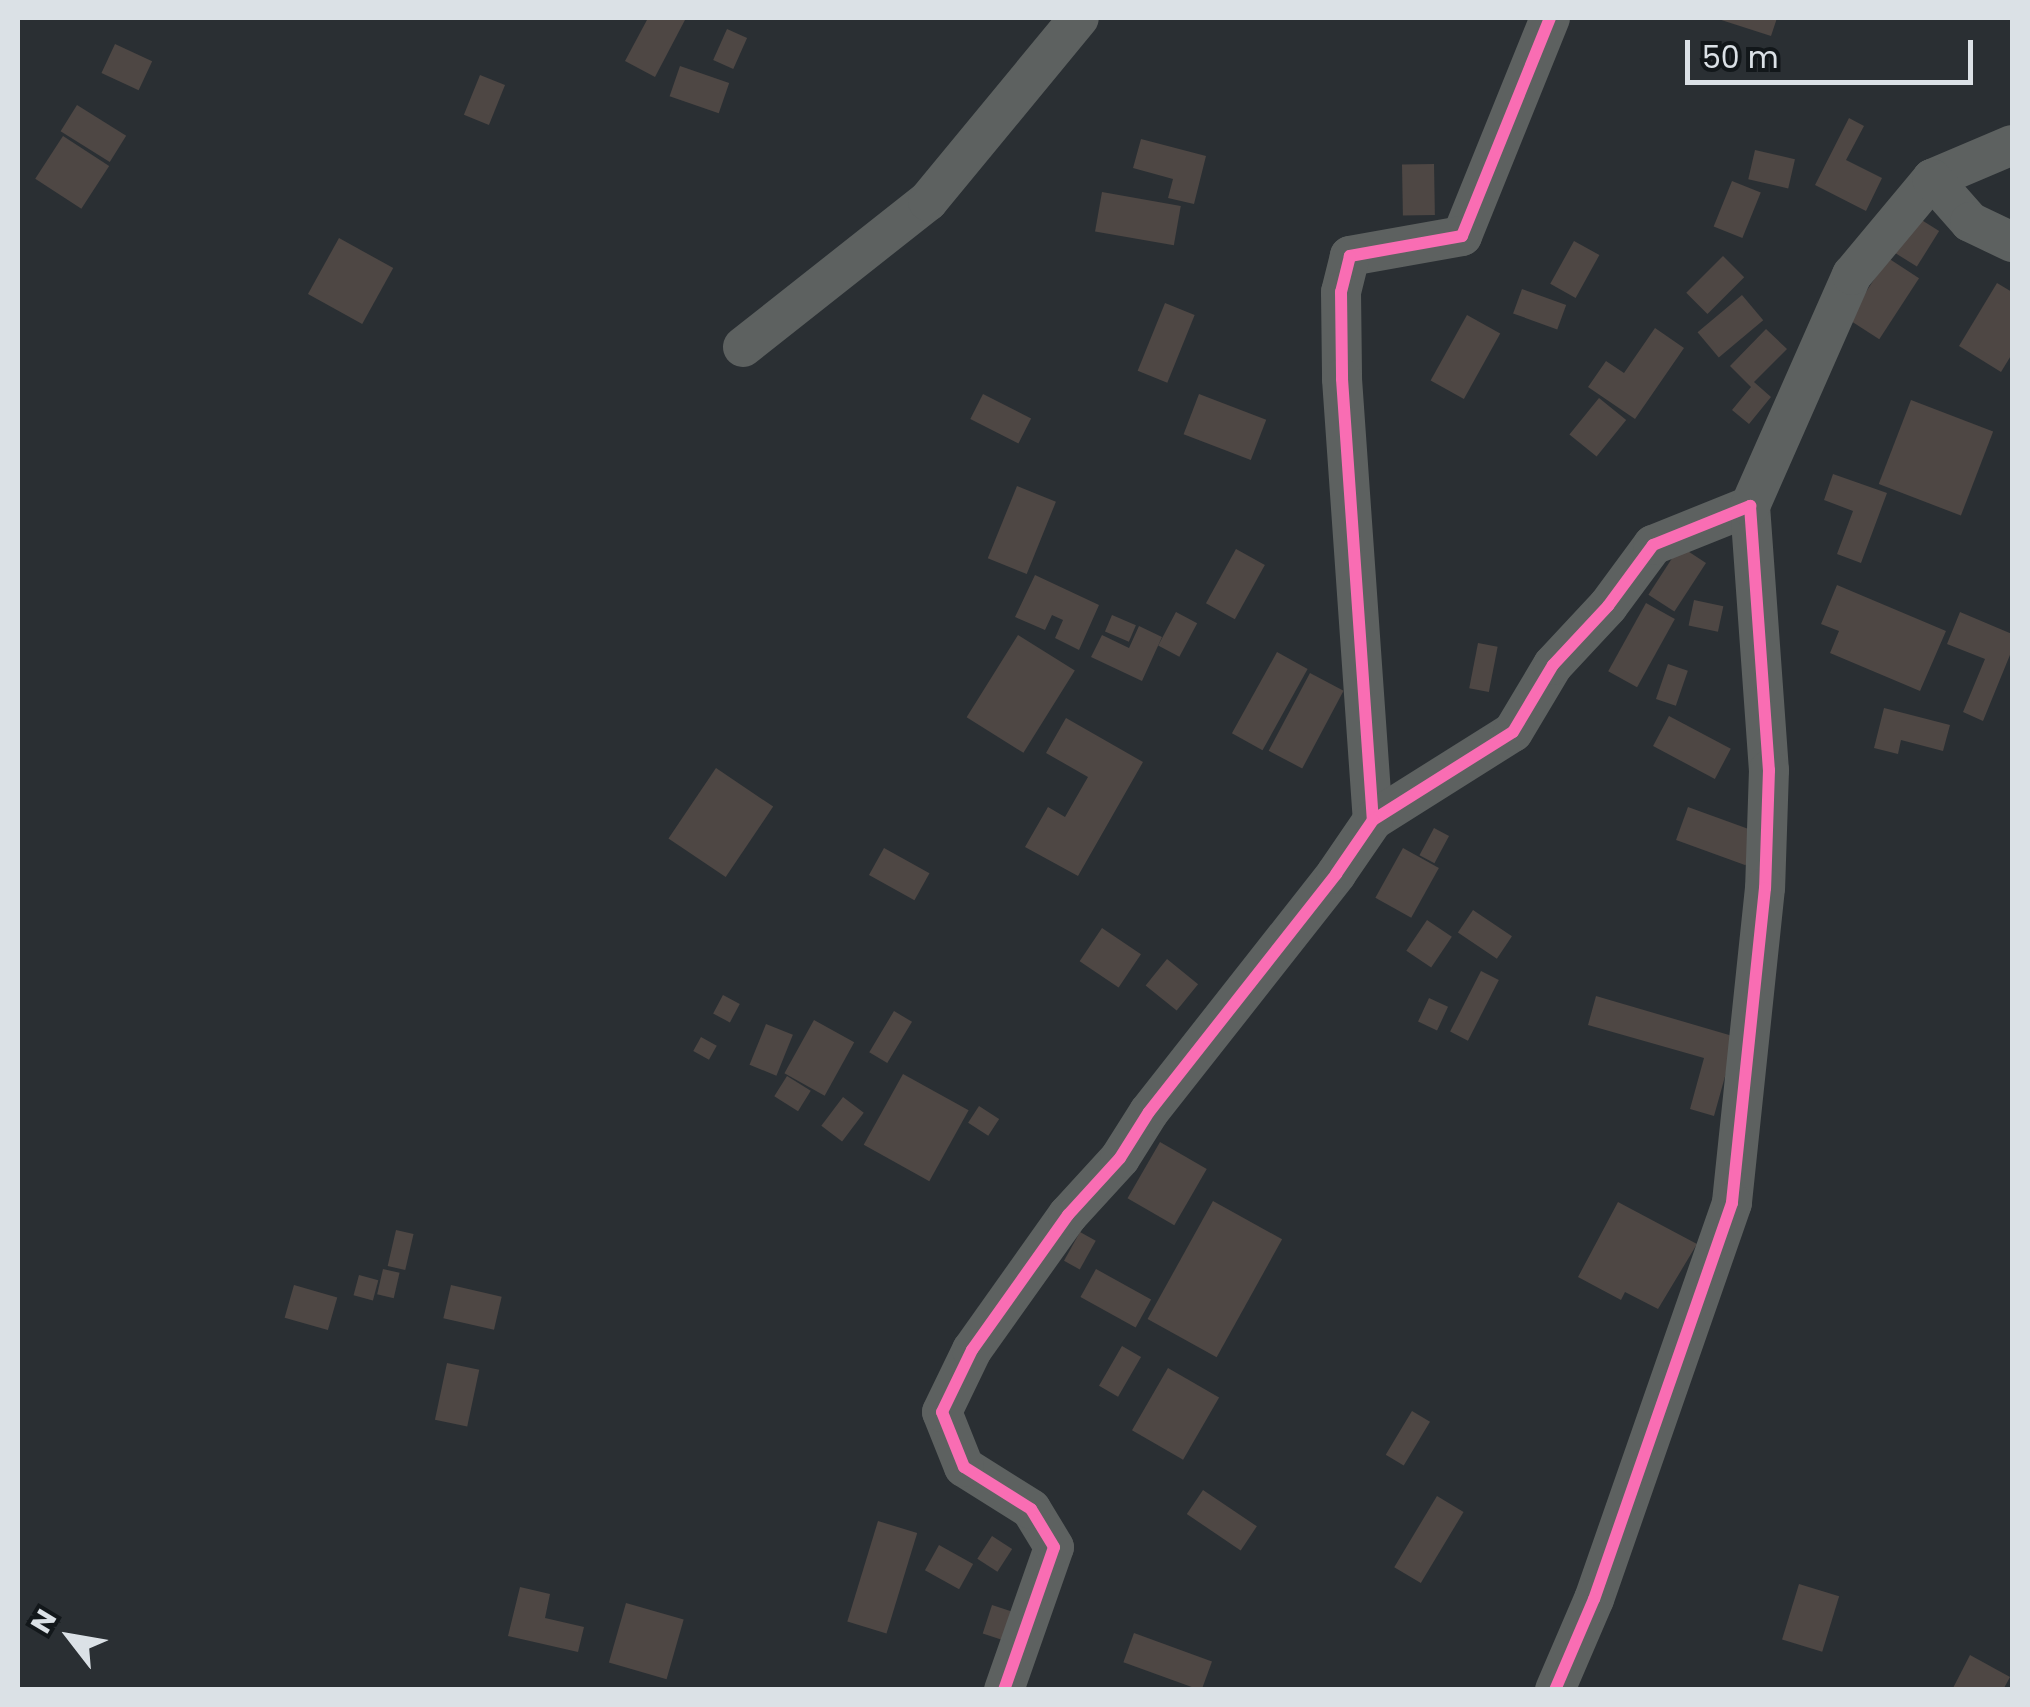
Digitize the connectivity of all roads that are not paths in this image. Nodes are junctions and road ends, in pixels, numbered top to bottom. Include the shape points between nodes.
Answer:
1 (1079, 18) edge
2 (1550, 18) edge
3 (2012, 145) edge
4 (1932, 179) junction
5 (2012, 242) edge
6 (743, 346) dead end
7 (1750, 506) junction
8 (1373, 820) junction
9 (1004, 1690) edge
10 (1555, 1690) edge

1 - 6 street via 928,201
2 - 8 street via 1462,236 1350,256 1341,292
3 - 4 street
4 - 5 street via 1970,222
4 - 7 street via 1852,275
7 - 8 street via 1653,545 1553,665 1514,732
7 - 10 street via 1768,790 1765,888 1732,1203 1594,1600
8 - 9 street via 1120,1158 1068,1215 972,1350 942,1412 964,1467 1031,1508 1054,1547

